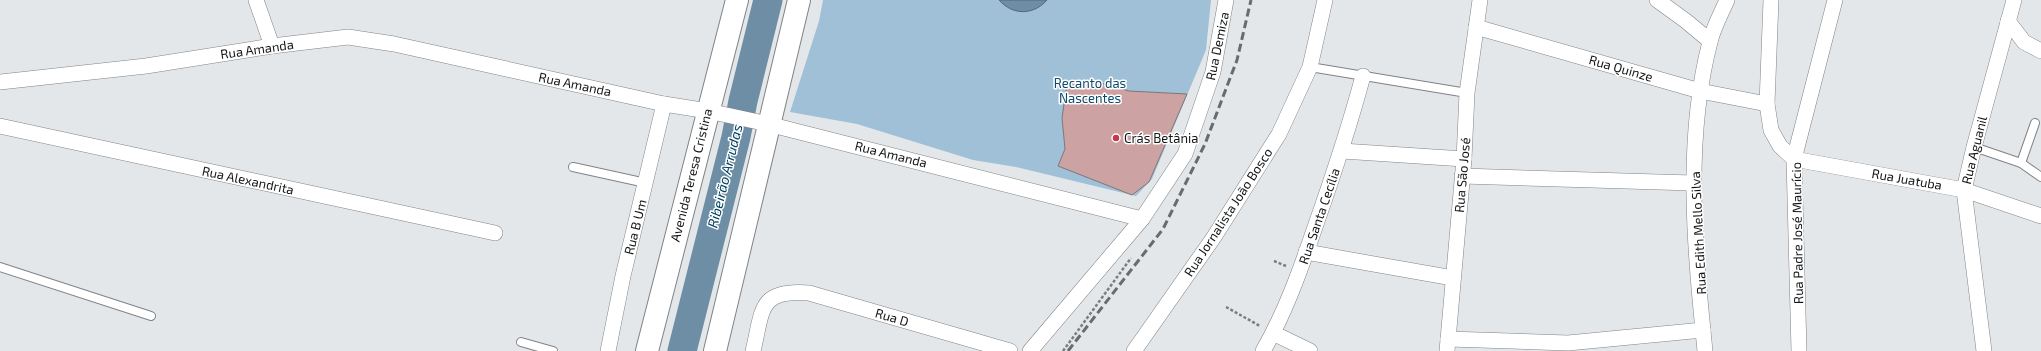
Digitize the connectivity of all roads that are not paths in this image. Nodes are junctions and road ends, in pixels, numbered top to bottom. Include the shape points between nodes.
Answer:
1 (256, 0) edge
2 (737, 0) edge
3 (798, 0) edge
4 (1226, 0) edge
5 (1324, 0) edge
6 (1480, 0) edge
7 (1657, 0) edge
8 (1727, 0) edge
9 (1771, 0) edge
10 (1836, 0) edge
11 (2014, 0) edge
12 (2008, 22) junction
13 (1476, 27) junction
14 (1710, 41) junction
15 (272, 46) junction
16 (2041, 51) edge
17 (1310, 67) junction
18 (1363, 76) junction
19 (0, 82) edge
20 (1700, 91) junction
21 (1467, 93) junction
22 (664, 104) junction
23 (1767, 104) junction
24 (715, 113) junction
25 (761, 123) junction
26 (2036, 123) dead end
27 (0, 126) edge
28 (1974, 147) junction
29 (1342, 151) junction
30 (1464, 159) junction
31 (1794, 159) junction
32 (2021, 163) junction
33 (573, 167) dead end
34 (1462, 176) junction
35 (2041, 177) edge
36 (646, 183) junction
37 (1693, 183) junction
38 (1964, 190) junction
39 (2041, 216) edge
40 (1142, 219) junction
41 (496, 234) dead end
42 (1306, 252) junction
43 (0, 267) edge
44 (1453, 278) junction
45 (151, 316) dead end
46 (1703, 330) junction
47 (1273, 333) junction
48 (521, 342) dead end
49 (1448, 345) edge
50 (553, 351) edge
51 (608, 351) edge
52 (647, 351) edge
53 (715, 351) edge
54 (753, 351) edge
55 (1010, 351) edge
56 (1030, 351) edge
57 (1134, 351) edge
58 (1263, 351) edge
59 (1310, 351) edge
60 (1705, 351) edge
61 (1800, 351) edge
62 (1984, 351) edge

1 - 15 street
2 - 24 main road, Avenida Teresa Cristina
3 - 25 main road
4 - 40 street, Rua Demiza via 1213,72 1184,154
5 - 17 street, Rua Jornalista João Bosco
6 - 13 street, Rua São José
7 - 14 street
8 - 14 street, Rua Edith Mello Silva
9 - 23 street
10 - 31 street, Rua Padre José Maurício
11 - 12 street, Rua Aguanil
12 - 16 street via 2024,42
12 - 28 street, Rua Aguanil
13 - 20 street, Rua Quinze
13 - 21 street, Rua São José
14 - 20 street, Rua Edith Mello Silva
15 - 19 street, Rua Amanda via 146,66
15 - 22 street, Rua Amanda via 348,37 394,44
17 - 18 lane
17 - 57 street, Rua Jornalista João Bosco via 1279,134 1249,183
18 - 21 lane
18 - 29 street, Rua Santa Cecília
20 - 23 street, Rua Quinze
20 - 37 street, Rua Edith Mello Silva
21 - 30 street, Rua São José
22 - 24 street, Rua Amanda
22 - 36 street, Rua B Um
23 - 31 street via 1771,130 1780,146
24 - 25 street, Rua Amanda
24 - 52 main road, Avenida Teresa Cristina
25 - 40 street, Rua Amanda via 909,158
25 - 53 main road
26 - 32 lane
27 - 41 street, Rua Alexandrita
28 - 32 lane
28 - 38 street, Rua Aguanil
29 - 30 street
29 - 42 street, Rua Santa Cecília
30 - 34 street, Rua São José
31 - 38 street, Rua Juatuba
31 - 61 street, Rua Padre José Maurício
32 - 35 lane
33 - 36 lane
34 - 37 street
34 - 44 street, Rua São José
36 - 51 street, Rua B Um
37 - 46 street, Rua Edith Mello Silva
38 - 39 street, Rua Juatuba
38 - 62 street, Rua Aguanil
40 - 56 street, Rua Demiza
42 - 44 street
42 - 47 street, Rua Santa Cecília
43 - 45 lane
44 - 49 street, Rua São José
46 - 49 street via 1568,343
46 - 60 street, Rua Edith Mello Silva
47 - 58 street, Rua Santa Cecília
47 - 59 street
48 - 50 lane
54 - 55 street, Rua D via 764,307 772,297 791,292 809,293

